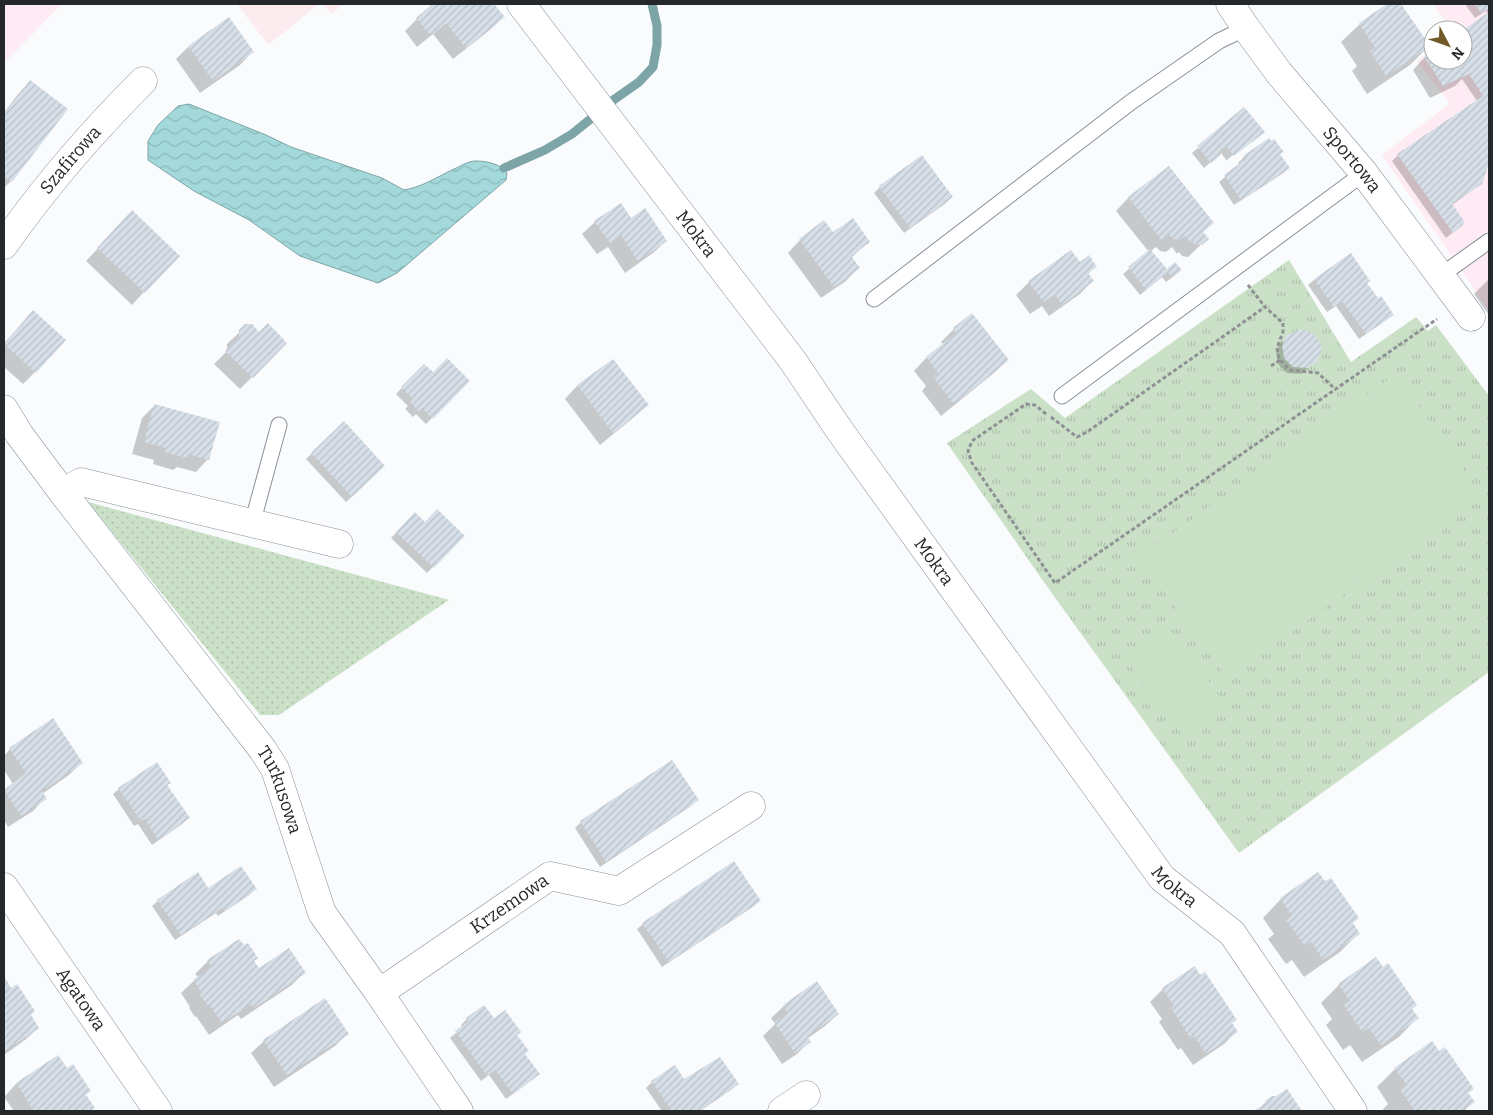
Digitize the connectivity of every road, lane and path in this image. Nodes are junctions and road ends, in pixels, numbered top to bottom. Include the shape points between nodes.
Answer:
1 (521, 4) edge
2 (1230, 4) edge
3 (1246, 28) junction
4 (143, 80) dead end
5 (1364, 173) junction
6 (1489, 241) edge
7 (4, 245) edge
8 (1440, 276) junction
9 (874, 299) dead end
10 (1465, 310) joint
11 (1280, 360) junction
12 (1271, 366) dead end
13 (1336, 390) junction
14 (1062, 396) dead end
15 (4, 409) edge
16 (278, 425) dead end
17 (63, 493) junction
18 (252, 524) junction
19 (339, 544) dead end
20 (751, 806) dead end
21 (4, 887) edge
22 (379, 993) junction
23 (806, 1095) dead end
24 (158, 1111) edge
25 (459, 1111) edge
26 (782, 1111) edge
27 (1354, 1111) edge

1 - 27 street, Mokra via 793,361 1162,878 1232,933
2 - 3 street, Sportowa
3 - 5 street, Sportowa via 1279,73
3 - 9 lane via 1219,41 1131,102
4 - 7 street, Szafirowa via 102,122
5 - 8 street, Sportowa
5 - 14 lane
6 - 8 lane
8 - 10 street, Sportowa
10 - 13 path via 1408,340
11 - 12 path
11 - 13 path via 1290,370 1318,373
11 - 13 path via 1277,348 1283,323 1265,307 1077,437 1035,405 1026,404 972,441 968,451 972,463 1055,583
15 - 17 street, Turkusowa
16 - 18 lane
17 - 18 street via 81,482
17 - 22 street, Turkusowa via 276,769 322,913
18 - 19 street
20 - 22 street, Krzemowa via 619,891 550,876
21 - 24 street, Agatowa
22 - 25 street, Turkusowa
23 - 26 street

